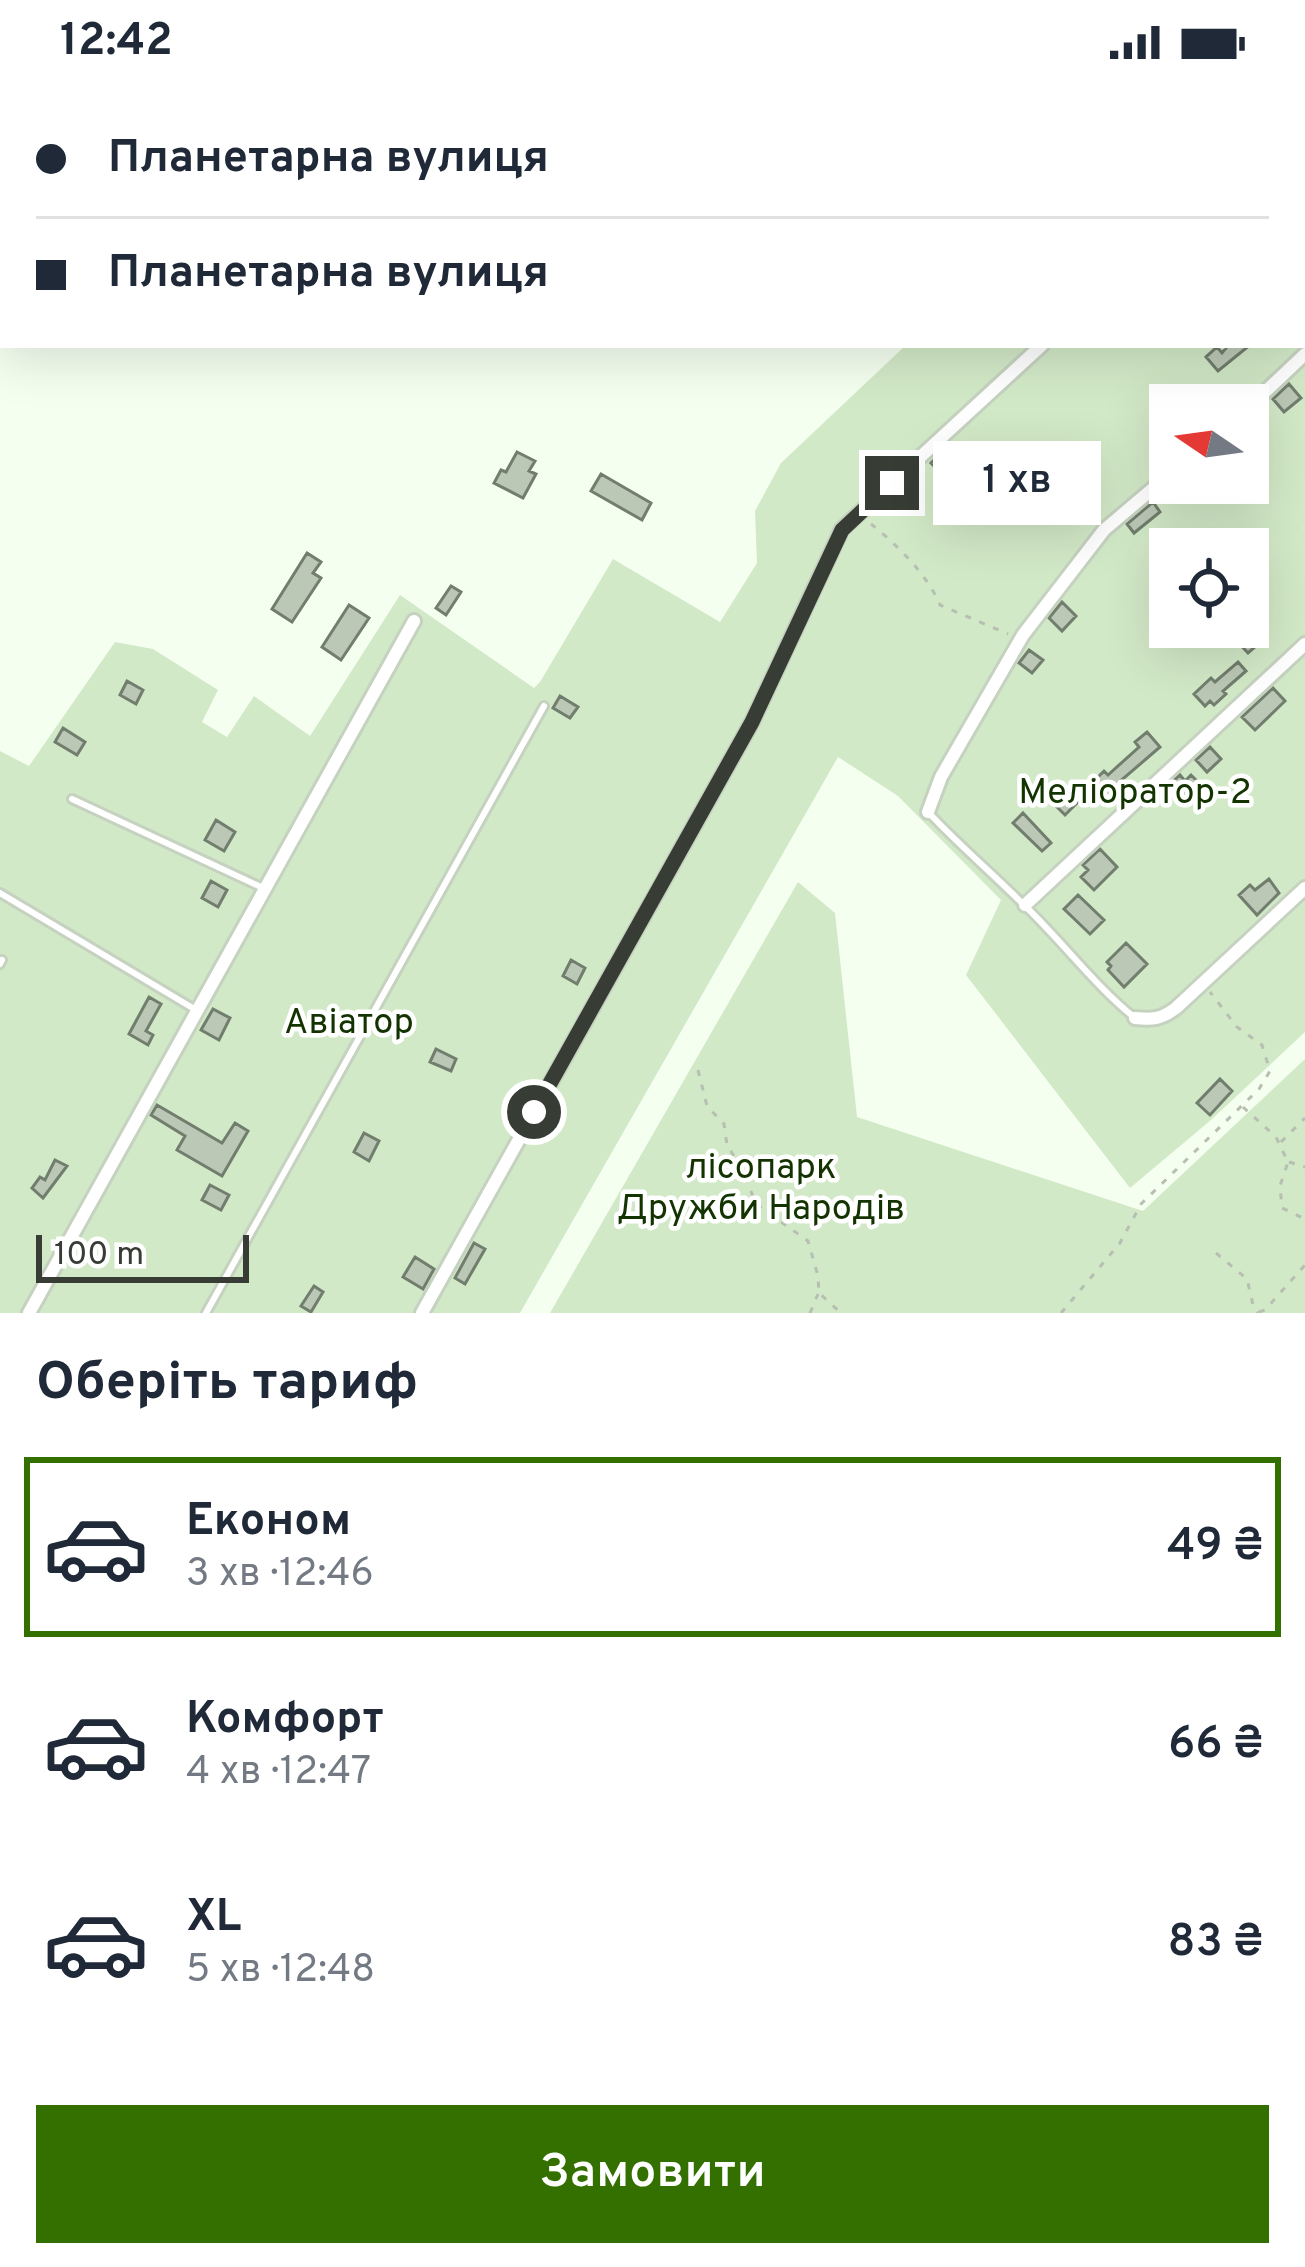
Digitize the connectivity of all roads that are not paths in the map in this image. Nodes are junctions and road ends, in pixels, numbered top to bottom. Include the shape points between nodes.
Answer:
1 (1039, 348) edge
2 (1305, 354) edge
3 (1269, 388) edge
4 (1149, 492) edge
5 (414, 621) dead end
6 (1305, 644) edge
7 (544, 706) dead end
8 (72, 799) dead end
9 (928, 812) joint
10 (1305, 888) edge
11 (266, 890) junction
12 (0, 892) edge
13 (1025, 905) junction
14 (199, 1012) junction
15 (1135, 1018) joint
16 (29, 1313) edge
17 (206, 1313) edge
18 (422, 1313) edge

1 - 18 street via 842,530 752,722
2 - 3 street
4 - 9 street via 1104,530 1020,640
5 - 11 street
6 - 13 street
7 - 17 lane
8 - 11 lane
9 - 13 lane
10 - 15 street via 1163,1018
11 - 14 street
12 - 14 lane
13 - 15 lane
14 - 16 street

